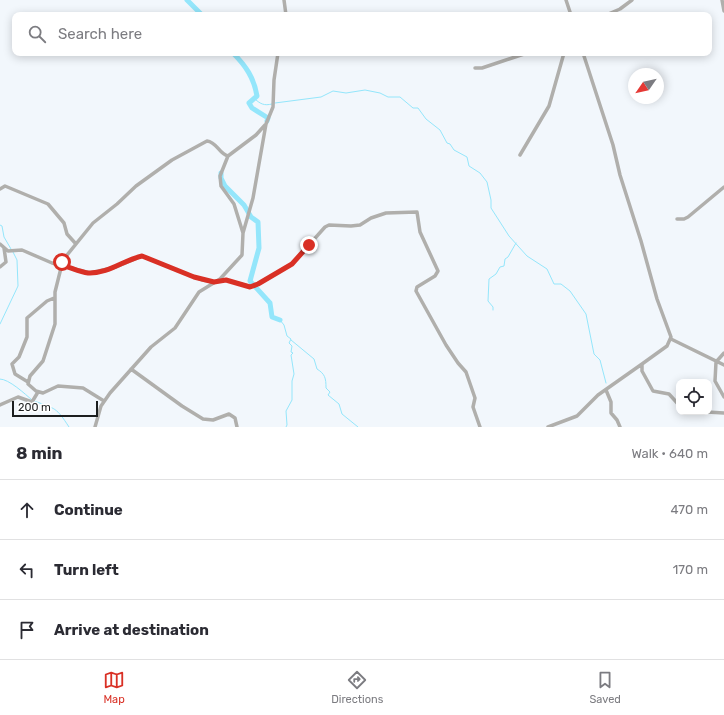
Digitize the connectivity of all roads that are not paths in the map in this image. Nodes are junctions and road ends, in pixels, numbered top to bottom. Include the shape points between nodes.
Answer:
1 (284, 0) edge
2 (566, 0) edge
3 (632, 0) edge
4 (722, 0) edge
5 (724, 11) edge
6 (286, 12) edge
7 (570, 12) edge
8 (613, 12) edge
9 (278, 56) edge
10 (518, 56) edge
11 (563, 56) edge
12 (584, 56) edge
13 (475, 68) dead end
14 (266, 124) junction
15 (520, 155) dead end
16 (228, 156) junction
17 (724, 188) edge
18 (0, 189) edge
19 (678, 219) dead end
20 (243, 233) junction
21 (0, 244) edge
22 (76, 244) junction
23 (4, 247) junction
24 (61, 265) junction
25 (0, 267) edge
26 (214, 282) junction
27 (54, 298) junction
28 (672, 339) junction
29 (724, 353) edge
30 (716, 362) junction
31 (642, 364) junction
32 (724, 365) edge
33 (130, 369) junction
34 (28, 382) junction
35 (606, 390) junction
36 (38, 392) junction
37 (724, 397) edge
38 (104, 401) junction
39 (676, 401) edge
40 (0, 405) edge
41 (712, 412) edge
42 (724, 413) edge
43 (95, 427) edge
44 (238, 427) edge
45 (480, 427) edge
46 (548, 427) edge
47 (620, 427) edge

1 - 6 street
2 - 7 street
3 - 8 street
4 - 5 street
9 - 14 street via 273,107
10 - 13 street
11 - 15 street via 549,106
12 - 28 street via 613,145 657,299
14 - 16 street
14 - 20 street via 250,211
16 - 20 street via 220,176 221,186 234,204
16 - 22 street via 222,154 212,142 201,143 136,186 93,223
17 - 19 street via 688,217
18 - 22 street via 6,186 44,201 64,223 67,234
20 - 26 street via 240,259
21 - 23 street
22 - 24 street
23 - 24 street via 10,251 22,250
23 - 25 street via 6,262
24 - 26 street via 94,273 142,256 194,277
24 - 27 street
26 - 33 street via 199,292 175,328 155,343
26 - 45 street via 226,280 255,286 292,264 329,225 360,225 386,213 417,212 420,232 438,271 435,276 417,287 416,291 446,345 466,372 475,398 473,407
27 - 34 street via 55,324 48,347 43,361
27 - 34 street via 27,318 27,336 19,358 12,364 15,374
28 - 30 street
28 - 31 street via 667,346
29 - 30 street
30 - 32 street
30 - 37 street via 715,382
31 - 35 street
31 - 39 street via 642,371 653,391 670,394
33 - 38 street
33 - 44 street via 203,419 213,420 229,414 235,418
34 - 36 street via 30,387
35 - 46 street via 577,416
35 - 47 street via 611,402 611,413
36 - 38 street via 43,393 58,386 80,387
36 - 40 street via 32,402 18,397
38 - 43 street
41 - 42 street

